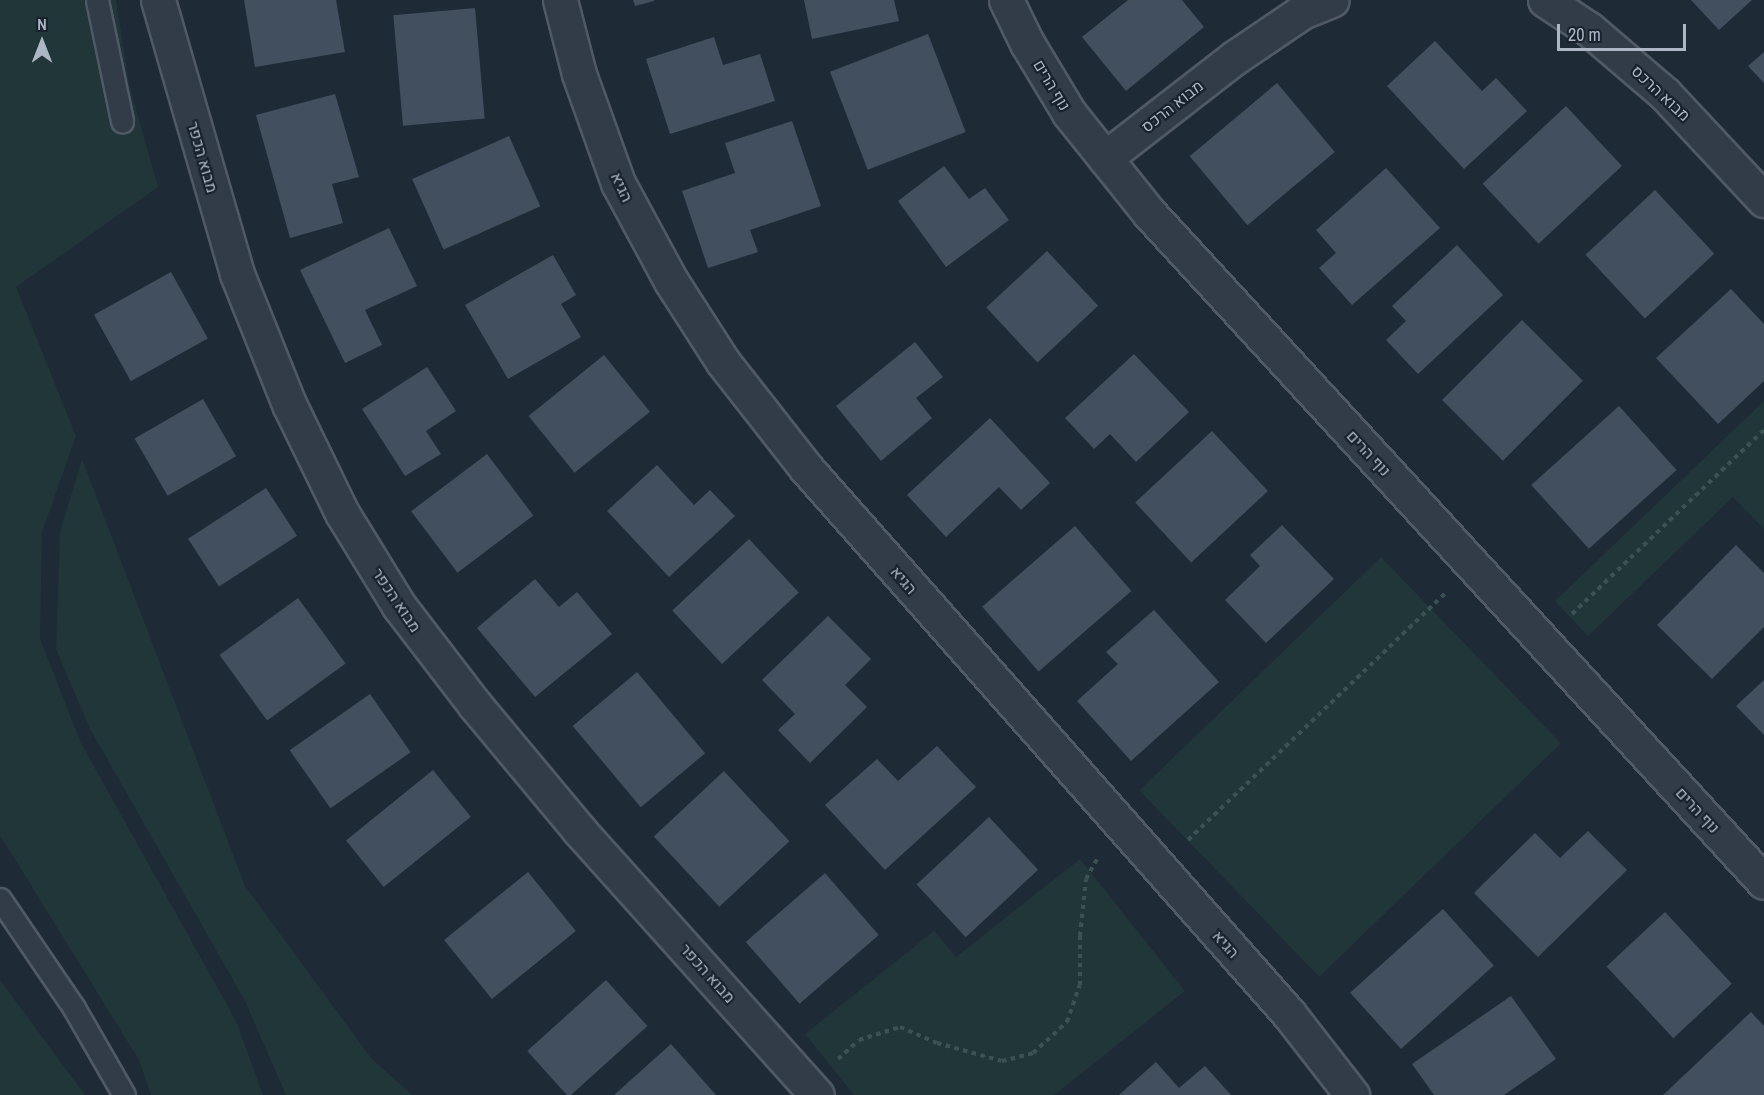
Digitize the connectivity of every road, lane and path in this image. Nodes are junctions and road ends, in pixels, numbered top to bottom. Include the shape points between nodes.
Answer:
1 (97, 0) edge
2 (158, 0) edge
3 (560, 0) edge
4 (1006, 0) edge
5 (1332, 0) edge
6 (1545, 0) edge
7 (122, 121) dead end
8 (1105, 159) junction
9 (1764, 200) edge
10 (1764, 430) edge
11 (1473, 566) junction
12 (1543, 642) junction
13 (1119, 823) junction
14 (1159, 868) junction
15 (1764, 882) edge
16 (0, 899) edge
17 (813, 1091) edge
18 (124, 1095) edge
19 (1352, 1095) edge

1 - 7 lane
2 - 17 street, מבוא הכפר via 237,274 289,404 342,513 399,606 475,705 579,830
3 - 13 street, הגיא via 579,74 618,183 671,281 723,362 806,468
4 - 8 street, נוף הרים via 1069,113
5 - 8 street, מבוא הרכס via 1302,12 1234,58
6 - 9 street, מבוא הרכס via 1589,30 1665,94
8 - 11 street, נוף הרים via 1149,214
10 - 12 path
11 - 12 street, נוף הרים
11 - 14 path
12 - 15 street, נוף הרים
13 - 14 street, הגיא
13 - 17 path via 1086,879 1080,985 1067,1022 1033,1053 1002,1061 937,1043 900,1027 859,1040
14 - 19 street, הגיא via 1289,1014
16 - 18 lane via 74,1008

